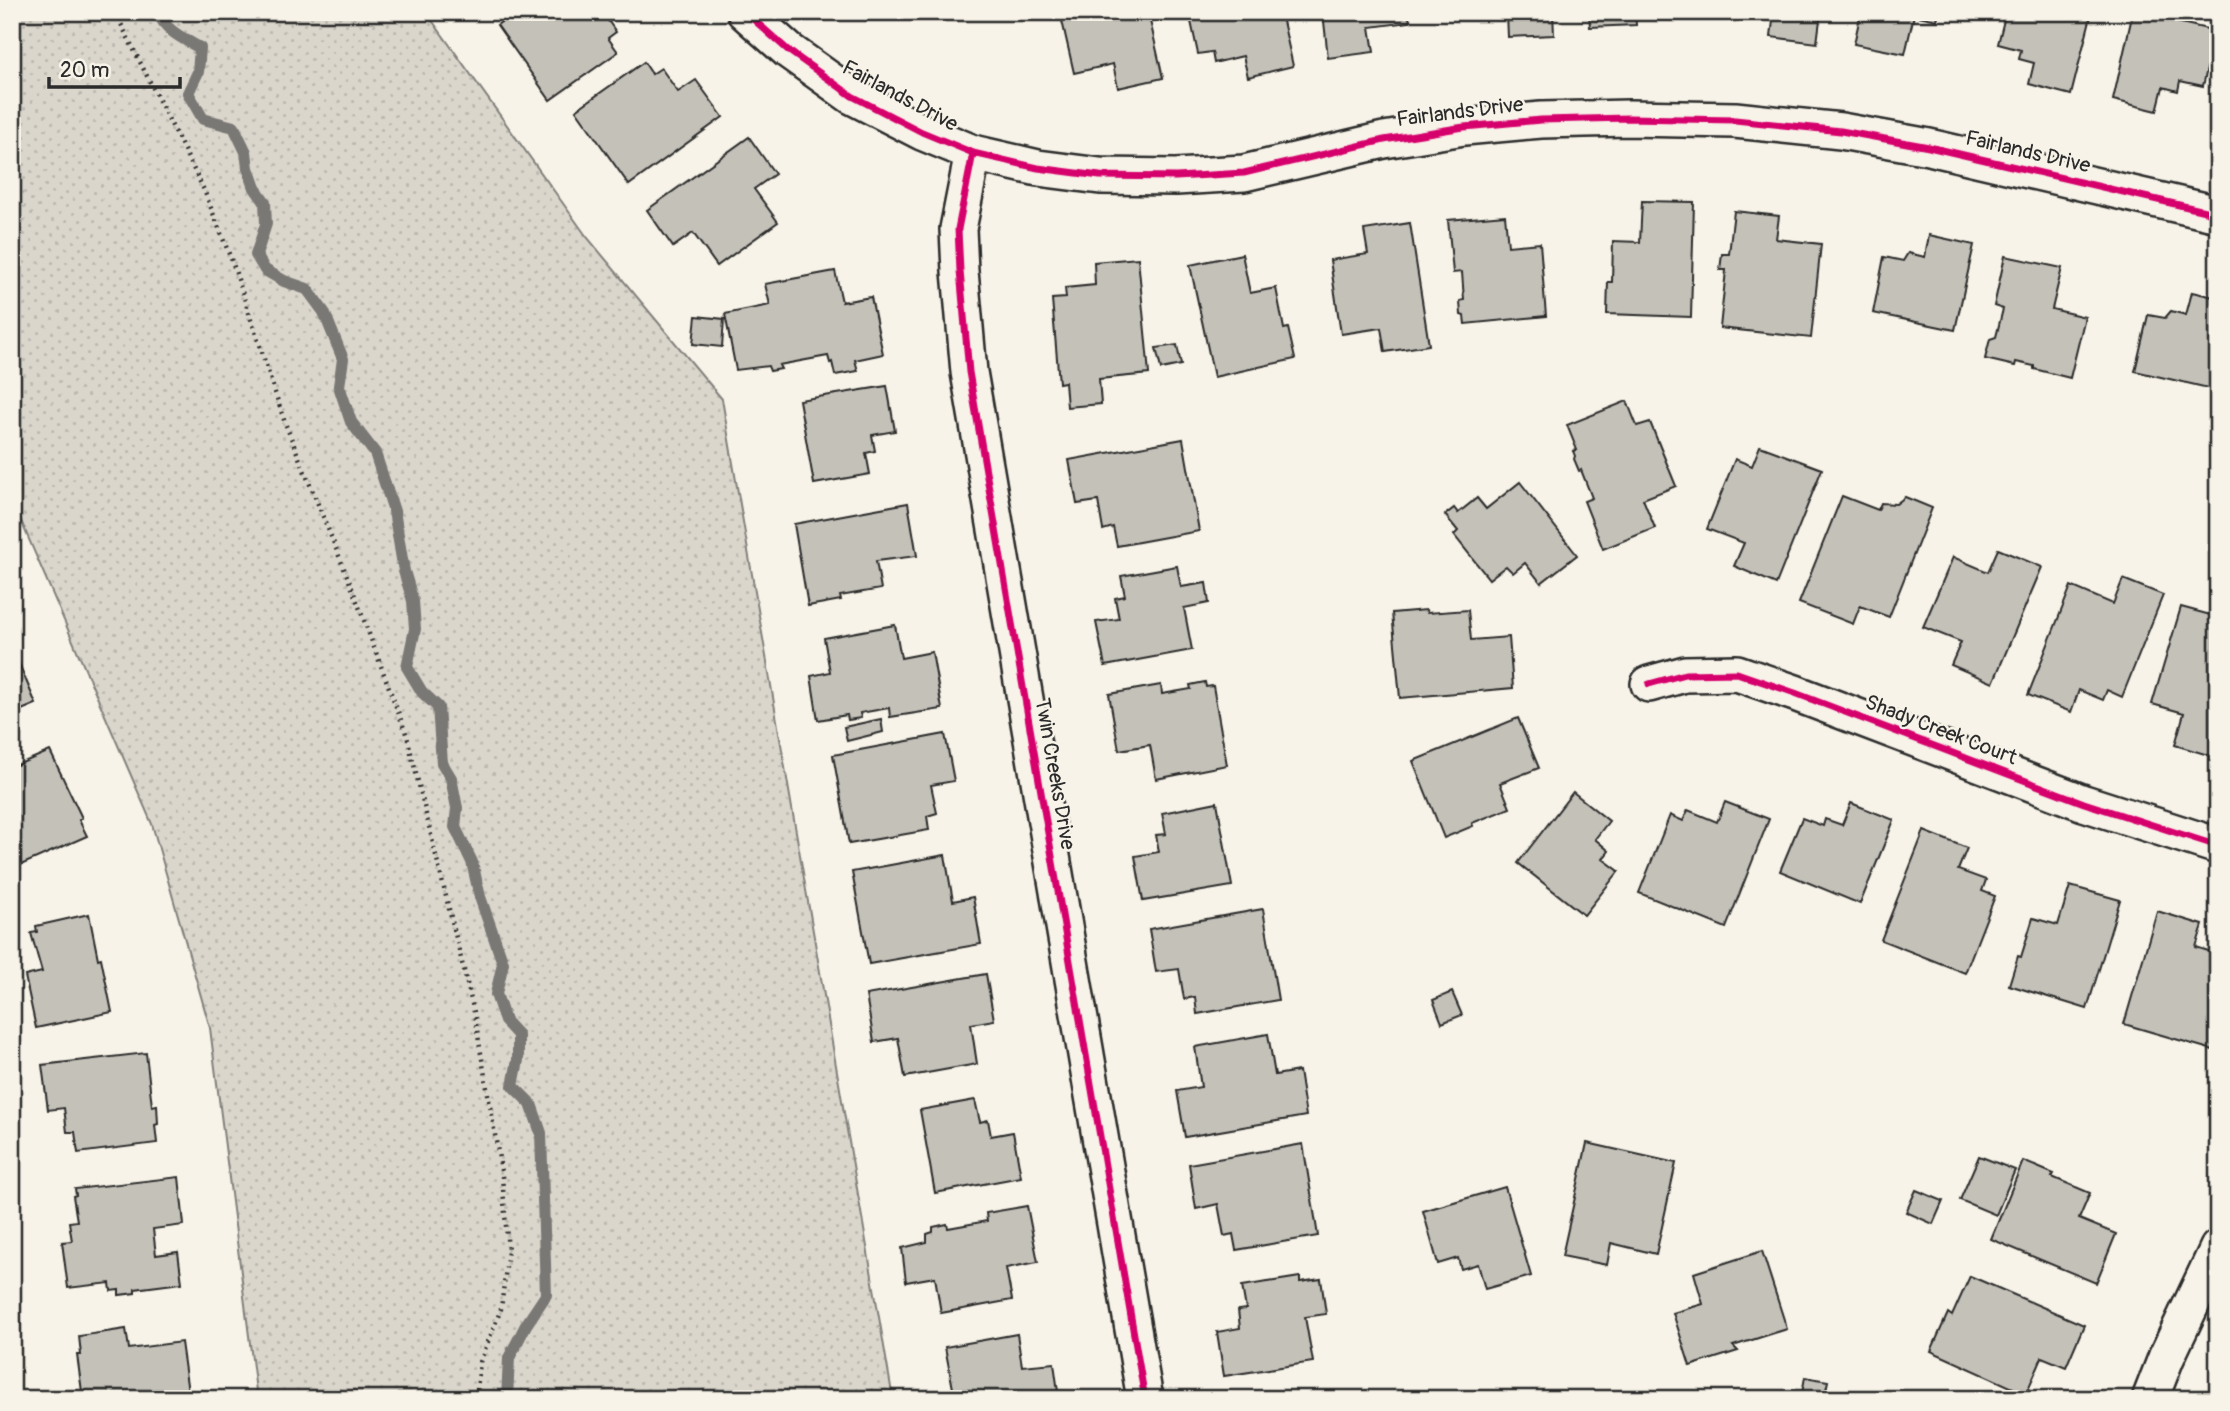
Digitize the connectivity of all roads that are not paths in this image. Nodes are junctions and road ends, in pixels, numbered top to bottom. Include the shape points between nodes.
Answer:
1 (745, 12) edge
2 (973, 153) junction
3 (2218, 214) edge
4 (1649, 684) dead end
5 (2218, 846) edge
6 (2218, 1248) edge
7 (1145, 1399) edge
8 (2150, 1399) edge

1 - 2 street, Fairlands Drive via 789,51 852,96
2 - 3 street, Fairlands Drive via 1100,176 1176,177 1244,173 1384,140 1489,125 1629,118 1735,120 1841,131 1929,147
2 - 7 street, Twin Creeks Drive via 958,229 969,372
4 - 5 street, Shady Creek Court via 1685,674 1737,673 2084,803
6 - 8 street

